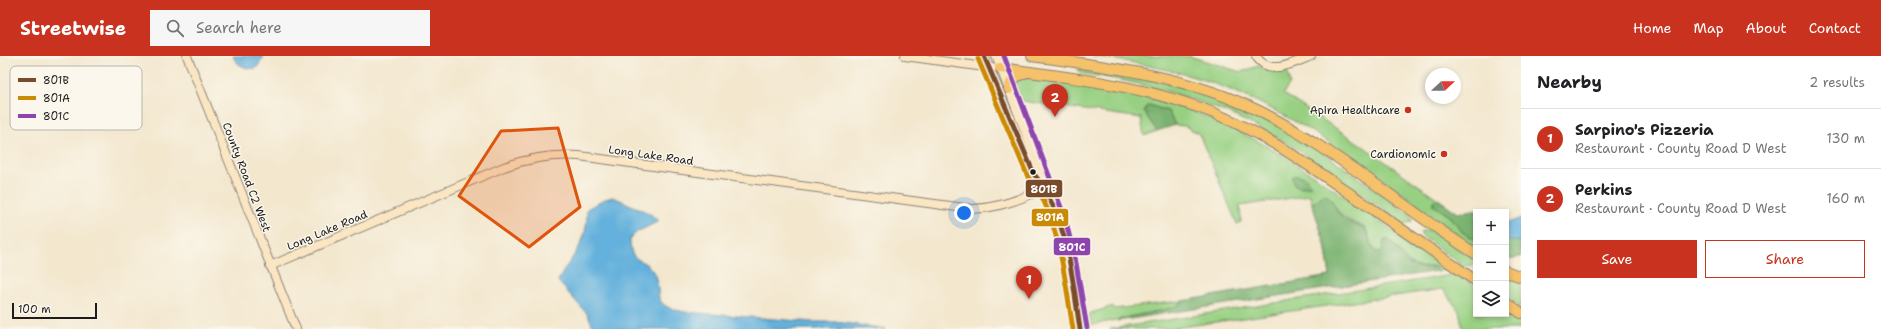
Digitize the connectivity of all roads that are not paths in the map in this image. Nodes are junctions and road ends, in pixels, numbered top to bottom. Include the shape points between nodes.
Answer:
1 (187, 56) edge
2 (905, 56) edge
3 (984, 56) edge
4 (996, 56) edge
5 (1032, 56) edge
6 (1256, 56) edge
7 (1311, 56) edge
8 (989, 68) junction
9 (1000, 68) junction
10 (1028, 72) junction
11 (1009, 90) junction
12 (1045, 188) junction
13 (1473, 253) edge
14 (270, 266) junction
15 (1509, 272) edge
16 (1521, 277) edge
17 (1473, 279) edge
18 (1509, 304) edge
19 (1521, 313) edge
20 (296, 329) edge
21 (1080, 329) edge

1 - 14 street, County Road C2 West
2 - 8 street
3 - 8 street
4 - 9 street
5 - 13 highway via 1161,76 1211,91 1258,111 1328,151
6 - 7 street via 1264,64 1275,68
8 - 9 street
8 - 12 street via 1034,174
9 - 10 highway
9 - 11 street
10 - 11 highway via 1016,76 1010,82
10 - 17 highway via 1147,91 1224,117 1287,150
11 - 12 street via 1042,172
12 - 14 street, Long Lake Road via 1007,204 972,209 579,156 546,156 504,167
12 - 21 street via 1067,250
14 - 20 street, County Road C2 West
15 - 16 highway
18 - 19 highway

